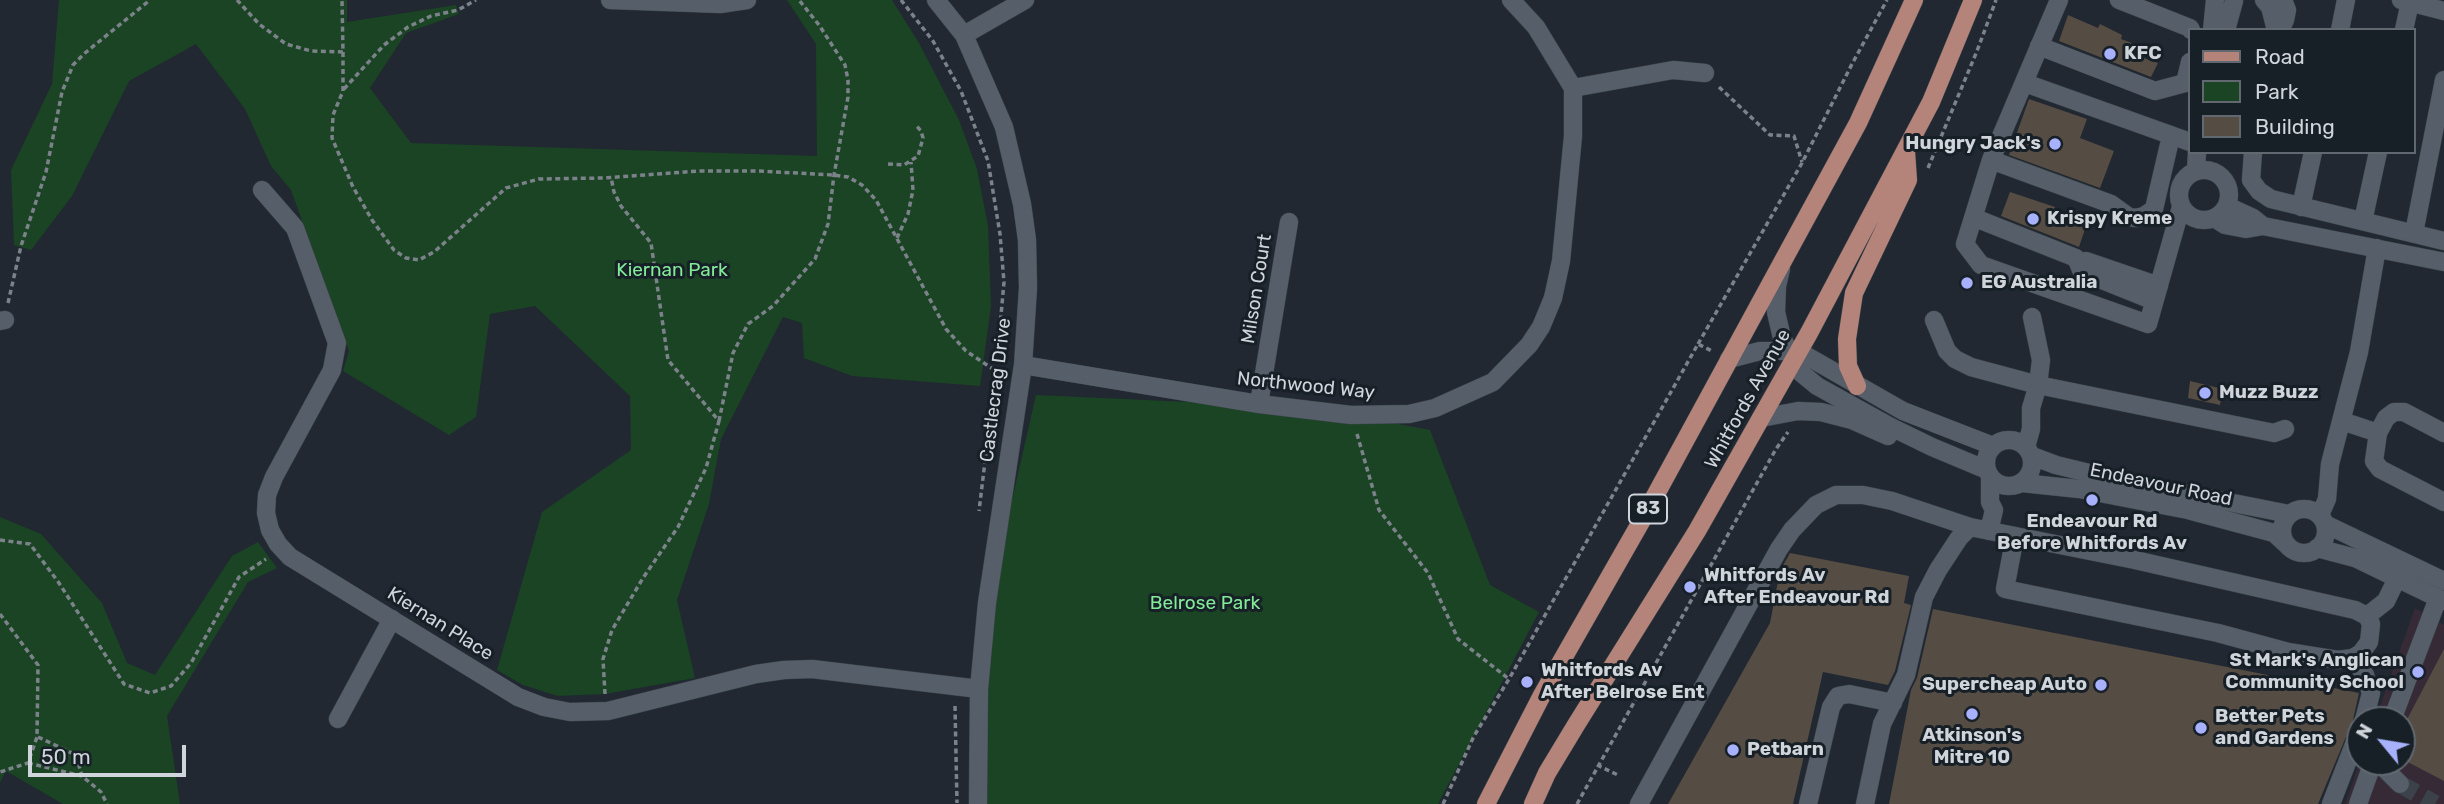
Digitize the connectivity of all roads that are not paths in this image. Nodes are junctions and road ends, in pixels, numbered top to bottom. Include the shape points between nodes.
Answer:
1 (610, 0) edge
2 (747, 0) edge
3 (936, 0) edge
4 (1026, 0) edge
5 (1511, 0) edge
6 (1914, 0) edge
7 (1973, 0) edge
8 (2059, 0) edge
9 (2119, 0) edge
10 (2215, 0) edge
11 (2232, 0) edge
12 (2264, 0) edge
13 (2283, 0) edge
14 (2346, 0) edge
15 (2405, 1) edge
16 (2444, 10) edge
17 (2190, 28) edge
18 (2212, 28) edge
19 (2226, 28) edge
20 (2277, 28) edge
21 (2279, 28) edge
22 (2340, 28) edge
23 (2404, 28) edge
24 (964, 35) junction
25 (2039, 46) junction
26 (2188, 70) edge
27 (1705, 73) road end
28 (2444, 80) edge
29 (2025, 82) junction
30 (1573, 88) junction
31 (2171, 136) junction
32 (2188, 141) edge
33 (1906, 151) junction
34 (2198, 154) edge
35 (2210, 154) edge
36 (2253, 154) edge
37 (2313, 154) edge
38 (2378, 154) edge
39 (1991, 160) junction
40 (2204, 171) junction
41 (262, 190) dead end
42 (2301, 207) junction
43 (2220, 212) junction
44 (2182, 215) junction
45 (1975, 218) junction
46 (2363, 221) junction
47 (1289, 222) dead end
48 (2414, 233) junction
49 (2444, 240) edge
50 (2377, 248) junction
51 (1784, 256) junction
52 (2444, 262) edge
53 (2157, 293) junction
54 (2032, 317) dead end
55 (1934, 320) dead end
56 (1793, 354) junction
57 (1729, 359) junction
58 (1023, 365) junction
59 (2038, 385) junction
60 (1857, 386) junction
61 (1259, 404) junction
62 (1761, 418) junction
63 (2342, 421) junction
64 (2285, 429) dead end
65 (2378, 433) junction
66 (2444, 433) edge
67 (1993, 446) junction
68 (2025, 448) junction
69 (1959, 457) junction
70 (2001, 479) junction
71 (2444, 502) edge
72 (2310, 516) junction
73 (1970, 527) junction
74 (1989, 531) junction
75 (2015, 537) junction
76 (2287, 545) junction
77 (2317, 548) junction
78 (2405, 562) junction
79 (2397, 579) junction
80 (2442, 593) edge
81 (2367, 616) junction
82 (392, 619) junction
83 (2353, 658) junction
84 (979, 689) junction
85 (1893, 703) junction
86 (2368, 706) edge
87 (2398, 706) edge
88 (338, 719) dead end
89 (2346, 764) edge
90 (2368, 776) edge
91 (2392, 776) edge
92 (2400, 785) tunnel mouth
93 (978, 804) edge
94 (1486, 804) edge
95 (1533, 804) edge
96 (1639, 804) edge
97 (1808, 804) edge
98 (1865, 804) edge
99 (2330, 804) edge
100 (2358, 804) edge

1 - 2 street via 720,4
3 - 24 street, Castlecrag Drive
4 - 24 street
5 - 30 street via 1536,27
6 - 51 main road, Whitfords Avenue / 83 via 1858,123
7 - 33 main road, Whitfords Avenue
8 - 25 street
9 - 17 street
10 - 18 street
11 - 19 street
12 - 20 street
13 - 21 street via 2287,10
14 - 22 street
15 - 16 street
15 - 23 street
24 - 58 street, Castlecrag Drive via 1004,127 1022,204 1028,288
25 - 26 street via 2155,91 2185,83
25 - 29 street
27 - 30 street via 1673,70
28 - 48 street
29 - 31 street
29 - 39 street
30 - 61 street, Northwood Way via 1573,135 1553,298 1529,345 1493,382 1435,408 1409,414 1351,415
31 - 32 street
31 - 39 street via 2154,209 2136,218 2111,204
33 - 56 main road, Whitfords Avenue
33 - 60 main road via 1908,180 1854,293 1847,339 1848,366
34 - 40 street
35 - 40 street
36 - 42 street via 2251,180 2259,191
37 - 42 street
38 - 46 street
39 - 45 street
40 - 43 street via 2219,174 2227,185 2229,199
40 - 44 street via 2184,179 2180,186
41 - 82 street, Kiernan Place via 295,228 337,343 332,370 267,495 270,530 290,557
42 - 46 street
43 - 44 street via 2200,220
43 - 50 street via 2253,218 2263,226
44 - 53 street
45 - 53 street
45 - 53 street via 1965,244 1980,265 2148,324
46 - 48 street
47 - 61 street, Milson Court
48 - 49 street
50 - 52 street
50 - 63 street
51 - 56 street, Endeavour Road via 1776,312 1782,338
51 - 57 main road, Whitfords Avenue / 83
54 - 59 street via 2040,360
55 - 59 street via 1955,359
56 - 57 street via 1760,351
56 - 60 street
56 - 62 main road, Whitfords Avenue
56 - 69 street, Endeavour Road via 1800,372 1817,386
57 - 94 main road, Whitfords Avenue / 83
58 - 61 street, Northwood Way
58 - 84 street, Castlecrag Drive via 987,603
59 - 64 street via 2274,433
59 - 68 street via 2031,408 2023,415
60 - 67 street via 1903,411
62 - 69 street via 1821,412 1947,462
62 - 95 main road, Whitfords Avenue via 1697,531 1547,773
63 - 65 street
63 - 72 street
65 - 66 street via 2386,418 2404,412
65 - 71 street via 2374,461 2380,469
67 - 68 street via 2000,442
67 - 70 street via 1987,457
68 - 70 street via 2031,471
68 - 72 street, Endeavour Road via 2056,465 2122,481
69 - 70 street, Endeavour Road
70 - 74 street via 1990,502 1994,510
70 - 76 street, Endeavour Road via 2188,510 2274,533
72 - 76 street via 2282,529
72 - 77 street via 2325,536
72 - 78 street, Endeavour Road
73 - 74 street
73 - 85 street via 1952,548 1924,597 1906,675
73 - 96 street via 1863,495 1836,495 1816,505 1779,549
74 - 75 street
75 - 81 street via 2307,597
75 - 83 street via 2005,589 2288,652
76 - 77 street via 2301,553
77 - 79 street via 2354,558
78 - 79 street
78 - 80 street, Endeavour Road
79 - 80 street
79 - 81 street via 2386,601
80 - 87 street
81 - 83 street via 2369,642
82 - 84 street, Kiernan Place via 519,697 570,712 608,711 784,670 812,669
82 - 88 street
83 - 86 street via 2371,693
84 - 93 street, Castlecrag Drive
85 - 97 street via 1838,696 1831,707
85 - 98 street via 1882,724
89 - 99 street
90 - 100 street
91 - 92 street

